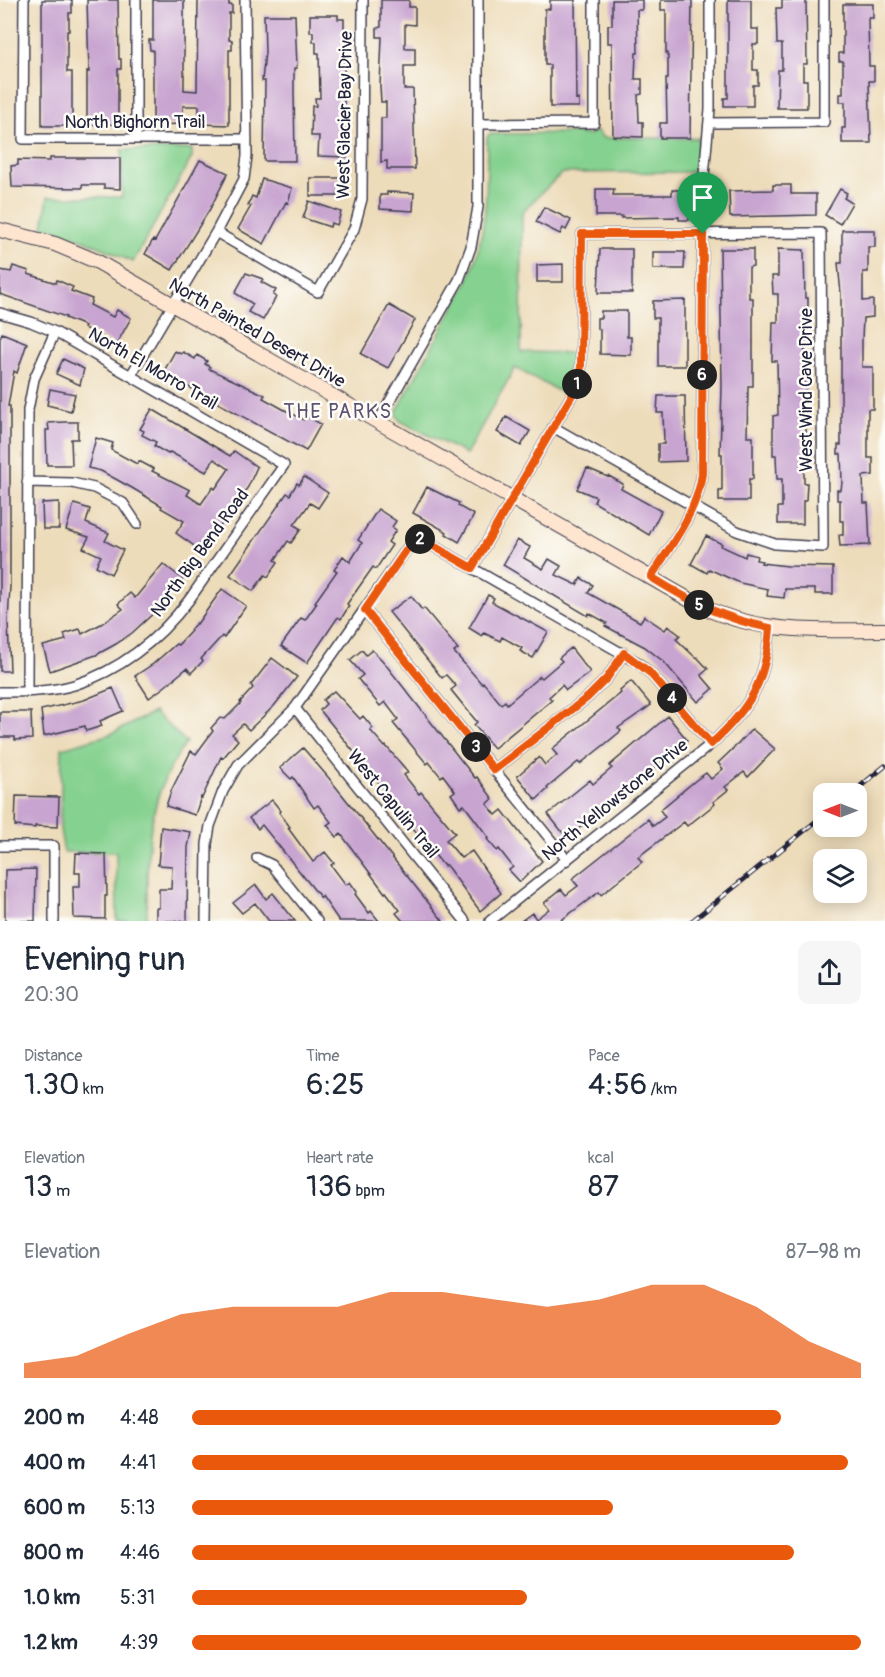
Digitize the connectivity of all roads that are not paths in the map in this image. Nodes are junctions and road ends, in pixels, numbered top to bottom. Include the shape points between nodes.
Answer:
1 (24, 0) edge
2 (136, 0) edge
3 (245, 0) edge
4 (363, 0) edge
5 (478, 0) edge
6 (594, 0) edge
7 (710, 0) edge
8 (824, 0) edge
9 (709, 123) junction
10 (478, 124) junction
11 (136, 139) junction
12 (247, 139) junction
13 (0, 230) edge
14 (216, 232) junction
15 (703, 234) junction
16 (173, 305) junction
17 (0, 313) edge
18 (55, 332) junction
19 (131, 375) junction
20 (378, 422) junction
21 (553, 427) junction
22 (284, 465) joint
23 (27, 482) junction
24 (511, 499) junction
25 (694, 507) junction
26 (137, 524) dead end
27 (472, 568) junction
28 (651, 577) junction
29 (365, 610) junction
30 (770, 628) junction
31 (885, 630) edge
32 (624, 653) junction
33 (0, 692) edge
34 (27, 692) junction
35 (295, 708) junction
36 (711, 744) junction
37 (494, 770) junction
38 (0, 846) edge
39 (257, 858) dead end
40 (567, 860) junction
41 (54, 921) edge
42 (206, 921) edge
43 (317, 921) edge
44 (465, 921) edge
45 (490, 921) edge

1 - 11 street, North Bighorn Trail via 23,139
2 - 11 street
3 - 12 street
4 - 14 street, West Glacier Bay Drive via 362,199 354,229 318,292
5 - 10 street
6 - 10 street via 594,123
7 - 9 street
8 - 9 street via 824,122
9 - 15 street
10 - 20 street via 478,207 466,263
11 - 12 street, North Bighorn Trail
12 - 14 street via 244,179
13 - 16 street, North Painted Desert Drive via 82,254
14 - 16 street
15 - 21 street via 582,234 581,367 576,388
15 - 25 street via 702,474
15 - 25 street, West Wind Cave Drive via 821,233 823,547 759,540
16 - 19 street
16 - 20 street, North Painted Desert Drive
17 - 18 street, North El Morro Trail
18 - 19 street, North El Morro Trail
18 - 23 street via 29,400
19 - 22 street, North El Morro Trail
20 - 24 street, North Painted Desert Drive
21 - 24 street
21 - 25 street
22 - 34 street, North Big Bend Road via 189,600 149,643 93,677 73,685
23 - 26 street via 72,483 94,488 123,503
23 - 34 street
24 - 27 street
24 - 28 street, North Painted Desert Drive
25 - 28 street
27 - 29 street via 416,536
27 - 32 street
28 - 30 street, North Painted Desert Drive via 722,616
29 - 35 street
29 - 37 street
30 - 31 street, North Painted Desert Drive
30 - 36 street, North Yellowstone Drive via 766,663 747,706
32 - 36 street via 649,672
32 - 37 street via 588,697
33 - 34 street, North Big Bend Road
35 - 42 street via 238,765 224,791 207,844
35 - 44 street, West Capulin Trail
36 - 40 street, North Yellowstone Drive
37 - 40 street
38 - 41 street via 54,846
39 - 43 street via 272,865
40 - 45 street, North Yellowstone Drive

